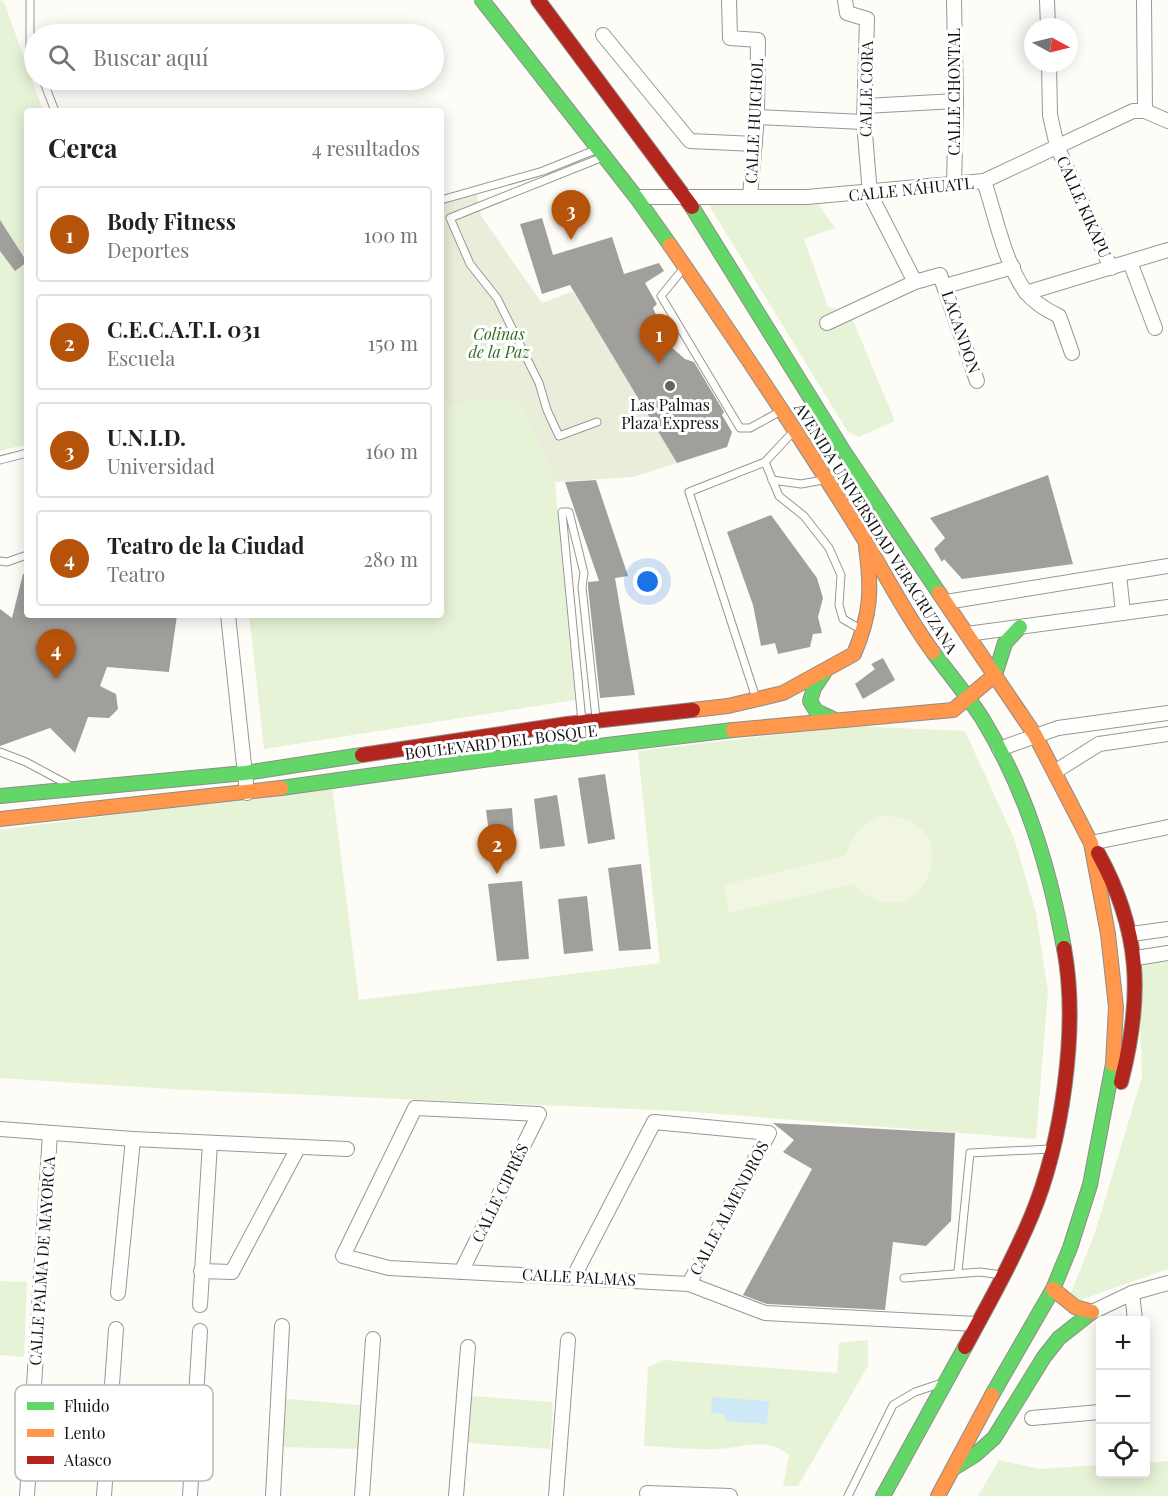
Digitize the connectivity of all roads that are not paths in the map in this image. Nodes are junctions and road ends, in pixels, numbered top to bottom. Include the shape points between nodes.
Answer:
1 (30, 0) edge
2 (482, 0) edge
3 (538, 0) edge
4 (729, 0) edge
5 (845, 0) edge
6 (954, 0) edge
7 (1047, 0) edge
8 (1144, 0) edge
9 (1048, 18) edge
10 (30, 24) edge
11 (603, 35) dead end
12 (1049, 72) edge
13 (47, 90) edge
14 (956, 101) junction
15 (866, 106) junction
16 (54, 108) edge
17 (1145, 111) junction
18 (757, 117) junction
19 (1168, 121) edge
20 (864, 122) junction
21 (755, 144) junction
22 (1057, 146) junction
23 (602, 152) junction
24 (984, 182) junction
25 (954, 185) junction
26 (870, 194) junction
27 (685, 196) junction
28 (750, 196) junction
29 (636, 197) junction
30 (444, 199) edge
31 (450, 218) junction
32 (444, 219) edge
33 (1168, 250) edge
34 (1130, 262) junction
35 (685, 267) junction
36 (1013, 267) junction
37 (1111, 268) junction
38 (915, 282) junction
39 (945, 286) junction
40 (1026, 293) junction
41 (827, 323) dead end
42 (1155, 328) dead end
43 (1071, 353) dead end
44 (753, 368) junction
45 (977, 381) dead end
46 (789, 395) dead end
47 (800, 406) dead end
48 (817, 409) junction
49 (783, 410) junction
50 (597, 422) dead end
51 (794, 431) junction
52 (24, 454) edge
53 (0, 460) edge
54 (765, 462) junction
55 (772, 480) junction
56 (825, 480) junction
57 (865, 542) junction
58 (24, 556) edge
59 (0, 561) edge
60 (1168, 566) edge
61 (1119, 574) junction
62 (946, 602) junction
63 (1168, 607) edge
64 (584, 608) junction
65 (571, 611) junction
66 (1123, 613) junction
67 (228, 618) edge
68 (1020, 627) junction
69 (864, 632) junction
70 (967, 634) junction
71 (589, 649) junction
72 (575, 651) junction
73 (824, 673) junction
74 (995, 675) junction
75 (756, 700) junction
76 (967, 700) junction
77 (1168, 713) edge
78 (833, 719) junction
79 (589, 721) junction
80 (1094, 723) junction
81 (1168, 734) edge
82 (1035, 735) junction
83 (1099, 744) junction
84 (999, 749) junction
85 (0, 752) edge
86 (1056, 771) junction
87 (245, 773) junction
88 (77, 790) junction
89 (247, 793) junction
90 (0, 796) edge
91 (0, 819) edge
92 (1168, 827) edge
93 (1091, 843) junction
94 (1168, 929) edge
95 (1132, 934) junction
96 (1168, 953) edge
97 (1136, 958) junction
98 (415, 1108) joint
99 (1107, 1110) junction
100 (0, 1130) edge
101 (50, 1133) junction
102 (133, 1139) junction
103 (210, 1143) junction
104 (298, 1148) junction
105 (347, 1149) dead end
106 (1053, 1149) junction
107 (201, 1271) junction
108 (461, 1272) junction
109 (958, 1272) junction
110 (574, 1276) junction
111 (1004, 1276) junction
112 (904, 1278) dead end
113 (1168, 1283) edge
114 (688, 1284) junction
115 (1053, 1289) junction
116 (118, 1293) dead end
117 (1132, 1293) junction
118 (200, 1305) dead end
119 (1092, 1312) junction
120 (1135, 1316) edge
121 (976, 1324) junction
122 (282, 1326) dead end
123 (116, 1329) dead end
124 (200, 1331) dead end
125 (373, 1339) dead end
126 (568, 1340) dead end
127 (468, 1347) dead end
128 (944, 1382) junction
129 (34, 1385) edge
130 (112, 1385) edge
131 (197, 1385) edge
132 (1096, 1412) edge
133 (1032, 1418) dead end
134 (953, 1468) junction
135 (28, 1481) edge
136 (105, 1481) edge
137 (191, 1481) edge
138 (647, 1493) dead end
139 (27, 1496) edge
140 (104, 1496) edge
141 (190, 1496) edge
142 (273, 1496) edge
143 (362, 1496) edge
144 (456, 1496) edge
145 (556, 1496) edge
146 (730, 1496) edge
147 (848, 1496) edge
148 (883, 1496) edge
149 (938, 1496) edge

1 - 10 lane
2 - 23 main road, AVENIDA UNIVERSIDAD VERACRUZANA
3 - 27 main road, AVENIDA UNIVERSIDAD VERACRUZANA
4 - 18 street, CALLE HUICHOL via 730,38 758,40
5 - 15 street, CALLE CORA via 847,14 867,19
6 - 14 street, CALLE CHONTAL
7 - 9 street
8 - 17 street
11 - 21 street via 690,141
12 - 22 street, CALLE KIKAPU via 1050,115
13 - 16 lane
14 - 15 street
14 - 25 street, CALLE CHONTAL
15 - 20 street, CALLE CORA
17 - 19 street
17 - 22 street, CALLE NÁHUATL via 1133,111
18 - 20 street
18 - 21 street, CALLE HUICHOL
20 - 26 street, CALLE CORA
21 - 28 street, CALLE HUICHOL
22 - 24 street, CALLE NÁHUATL
22 - 37 street, CALLE KIKAPU
23 - 29 main road, AVENIDA UNIVERSIDAD VERACRUZANA
23 - 30 lane
23 - 31 lane
24 - 25 street, CALLE NÁHUATL
24 - 36 street
25 - 26 street, CALLE NÁHUATL
26 - 28 street, CALLE NÁHUATL
26 - 38 street
27 - 28 street, CALLE NÁHUATL
27 - 29 street, CALLE NÁHUATL
27 - 48 main road, AVENIDA UNIVERSIDAD VERACRUZANA
29 - 35 main road, AVENIDA UNIVERSIDAD VERACRUZANA
31 - 32 lane
31 - 50 lane via 470,264 497,298 539,383 559,436
33 - 34 street
34 - 37 street
34 - 42 street
35 - 44 main road, AVENIDA UNIVERSIDAD VERACRUZANA
35 - 49 lane via 661,296 740,428 750,428
36 - 39 street
36 - 40 street
37 - 40 street
38 - 39 street, LACANDON via 940,275
38 - 41 street
39 - 45 street, LACANDON
40 - 43 street via 1042,308 1059,316
44 - 46 main road via 769,370
44 - 49 main road, AVENIDA UNIVERSIDAD VERACRUZANA
47 - 48 main road
48 - 62 main road, AVENIDA UNIVERSIDAD VERACRUZANA
49 - 51 main road, AVENIDA UNIVERSIDAD VERACRUZANA
51 - 54 lane
51 - 56 main road, AVENIDA UNIVERSIDAD VERACRUZANA
52 - 53 lane
54 - 55 lane
54 - 75 lane via 689,492
55 - 56 lane via 801,484
55 - 69 lane via 779,495 804,516 829,548 841,575 839,604 843,619
56 - 57 main road, AVENIDA UNIVERSIDAD VERACRUZANA
57 - 69 main road, BOULEVARD DEL BOSQUE via 871,585
57 - 76 main road, AVENIDA UNIVERSIDAD VERACRUZANA via 914,625
58 - 59 lane
60 - 61 street
61 - 62 street
61 - 66 street
62 - 70 main road, AVENIDA UNIVERSIDAD VERACRUZANA
63 - 66 street
64 - 65 lane
64 - 65 lane via 584,573 569,512 562,512
64 - 71 lane
65 - 72 lane
66 - 68 street
67 - 87 street
68 - 70 street
68 - 74 main road via 1005,644
69 - 73 main road, BOULEVARD DEL BOSQUE via 854,654
70 - 74 main road, AVENIDA UNIVERSIDAD VERACRUZANA
71 - 72 lane
71 - 79 lane
72 - 79 lane
73 - 75 main road, BOULEVARD DEL BOSQUE via 783,693
73 - 78 main road via 811,691 810,700 819,714
74 - 76 main road, BOULEVARD DEL BOSQUE
74 - 82 main road, AVENIDA UNIVERSIDAD VERACRUZANA
75 - 79 main road, BOULEVARD DEL BOSQUE
76 - 78 main road, BOULEVARD DEL BOSQUE via 953,710
76 - 84 main road, AVENIDA UNIVERSIDAD VERACRUZANA
77 - 80 street
78 - 89 main road, BOULEVARD DEL BOSQUE via 490,759
79 - 87 main road, BOULEVARD DEL BOSQUE
80 - 82 street
80 - 83 street
81 - 83 street
82 - 84 street
82 - 86 main road, AVENIDA UNIVERSIDAD VERACRUZANA
83 - 86 street
84 - 106 main road, AVENIDA UNIVERSIDAD VERACRUZANA via 1016,780 1042,848 1064,945 1067,1053
85 - 88 lane
86 - 93 main road, AVENIDA UNIVERSIDAD VERACRUZANA
87 - 88 main road, BOULEVARD DEL BOSQUE
87 - 89 street
88 - 90 main road, BOULEVARD DEL BOSQUE
89 - 91 main road, BOULEVARD DEL BOSQUE
92 - 93 street
93 - 95 main road via 1116,886
93 - 99 main road, AVENIDA UNIVERSIDAD VERACRUZANA via 1108,934 1116,1007
94 - 95 street
95 - 97 main road
96 - 97 street
97 - 99 main road via 1136,1024 1120,1085
98 - 108 street, CALLE PALMAS via 343,1256 389,1268
98 - 108 street, CALLE CIPRÉS via 539,1114
99 - 115 main road, AVENIDA UNIVERSIDAD VERACRUZANA via 1090,1185
100 - 101 street
101 - 102 street
101 - 129 street, CALLE PALMA DE MAYORCA
102 - 103 street
102 - 116 street
103 - 104 street
103 - 107 street
104 - 105 street
104 - 107 street via 232,1272
106 - 109 lane via 970,1153
106 - 111 main road, AVENIDA UNIVERSIDAD VERACRUZANA via 1032,1215
107 - 118 street
108 - 110 street, CALLE PALMAS
109 - 111 lane
109 - 112 lane
110 - 114 street, CALLE PALMAS
110 - 114 street, CALLE ALMENDROS via 654,1122 769,1133
111 - 121 main road, AVENIDA UNIVERSIDAD VERACRUZANA
113 - 117 street
114 - 121 street, CALLE PALMAS via 765,1313
115 - 119 main road via 1075,1307
115 - 134 main road, AVENIDA UNIVERSIDAD VERACRUZANA
117 - 119 street
117 - 120 street
119 - 134 main road via 1059,1338 1044,1357 994,1438
121 - 128 main road, AVENIDA UNIVERSIDAD VERACRUZANA
122 - 142 street
123 - 130 street
124 - 131 street
125 - 143 street
126 - 145 street
127 - 144 street
128 - 147 lane via 892,1405
128 - 148 main road, AVENIDA UNIVERSIDAD VERACRUZANA
132 - 133 street
134 - 149 main road, AVENIDA UNIVERSIDAD VERACRUZANA
135 - 139 street, CALLE PALMA DE MAYORCA
136 - 140 street
137 - 141 street
138 - 146 street

